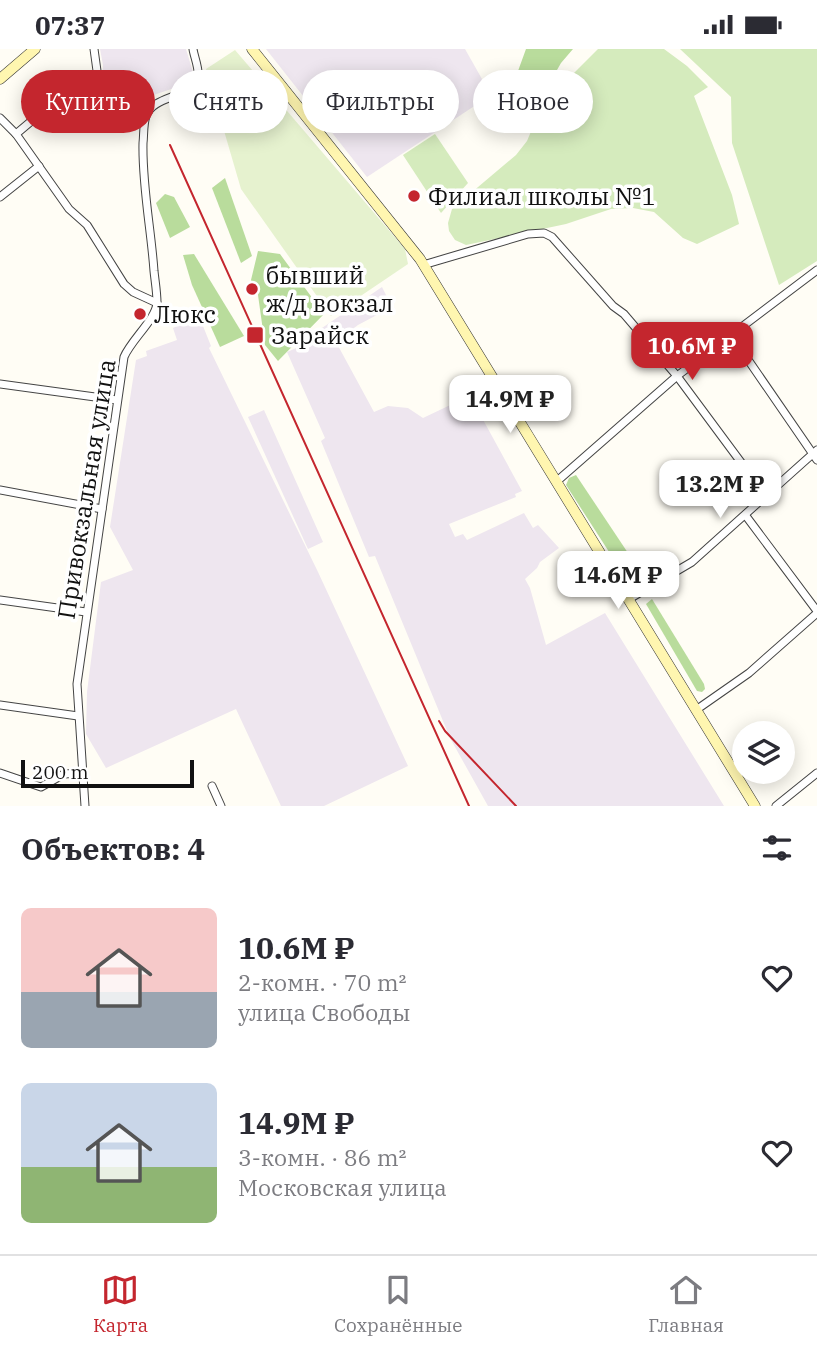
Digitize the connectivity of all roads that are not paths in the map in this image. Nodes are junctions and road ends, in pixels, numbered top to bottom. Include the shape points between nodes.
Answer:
1 (35, 49) edge
2 (94, 49) edge
3 (193, 49) edge
4 (252, 49) edge
5 (0, 79) edge
6 (0, 118) edge
7 (16, 134) junction
8 (39, 166) junction
9 (0, 197) edge
10 (423, 265) junction
11 (817, 270) edge
12 (157, 303) junction
13 (731, 335) junction
14 (677, 376) junction
15 (0, 384) edge
16 (117, 400) junction
17 (816, 455) edge
18 (556, 482) junction
19 (0, 490) edge
20 (766, 496) junction
21 (102, 509) junction
22 (746, 516) junction
23 (629, 599) junction
24 (0, 600) edge
25 (86, 612) junction
26 (817, 612) edge
27 (0, 705) edge
28 (696, 710) junction
29 (78, 716) junction
30 (0, 773) edge
31 (82, 773) junction
32 (817, 773) edge
33 (212, 786) dead end
34 (85, 806) edge
35 (221, 806) edge
36 (755, 806) edge
37 (776, 806) edge

1 - 5 main road
2 - 7 street via 98,78 82,106 75,110 54,102
3 - 12 street via 199,75 195,83 149,111 144,128 143,169
4 - 10 main road
6 - 7 street
7 - 8 street
8 - 9 street
8 - 12 street via 69,209 87,225 124,284
10 - 14 street via 544,233
10 - 18 main road
11 - 13 street
12 - 16 street, Привокзальная улица via 126,351
13 - 14 street
13 - 17 street
14 - 18 street
14 - 20 street
15 - 16 street
16 - 21 street, Привокзальная улица
17 - 20 street
18 - 23 main road
19 - 21 street
20 - 22 street
21 - 25 street, Привокзальная улица
22 - 23 street via 692,562
22 - 26 street
23 - 28 main road
24 - 25 street
25 - 29 street, Привокзальная улица
26 - 28 street via 749,673
27 - 29 street
28 - 36 main road
29 - 31 street, Привокзальная улица
30 - 31 street via 41,787 64,774
31 - 34 street, Привокзальная улица
32 - 37 street
33 - 35 street

